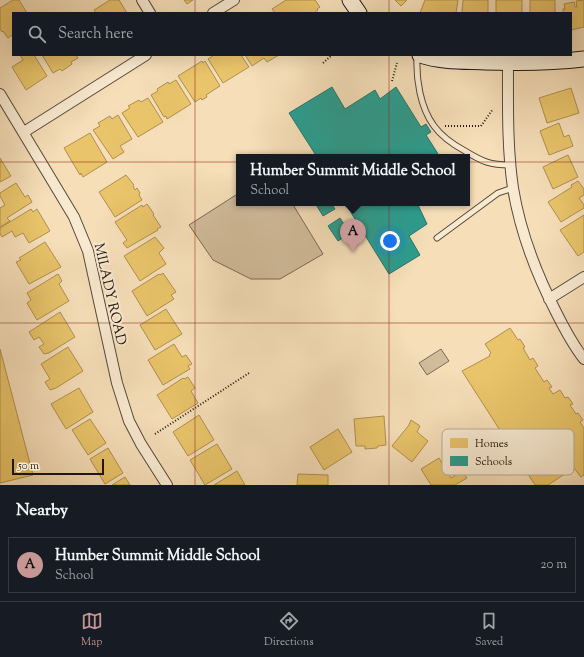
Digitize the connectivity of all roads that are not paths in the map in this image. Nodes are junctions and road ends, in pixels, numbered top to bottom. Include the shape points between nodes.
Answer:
1 (142, 0) edge
2 (234, 0) edge
3 (350, 0) edge
4 (149, 12) edge
5 (215, 12) edge
6 (358, 12) edge
7 (144, 56) edge
8 (418, 56) edge
9 (423, 56) edge
10 (584, 59) edge
11 (508, 63) junction
12 (0, 94) edge
13 (24, 132) junction
14 (469, 154) edge
15 (470, 154) edge
16 (511, 165) junction
17 (513, 188) junction
18 (437, 238) dead end
19 (584, 277) edge
20 (550, 299) junction
21 (584, 359) edge
22 (167, 485) edge

1 - 4 street
2 - 5 street
3 - 6 street
7 - 13 street
8 - 14 lane via 417,85 427,113 434,126 452,143
9 - 11 street via 447,61
10 - 11 street
11 - 16 street
12 - 13 street, MILADY ROAD
13 - 22 street, MILADY ROAD via 74,216 88,251 117,382 129,421
15 - 16 lane via 482,162
16 - 17 street
17 - 18 lane via 498,193
17 - 20 street via 524,235
19 - 20 street
20 - 21 street

